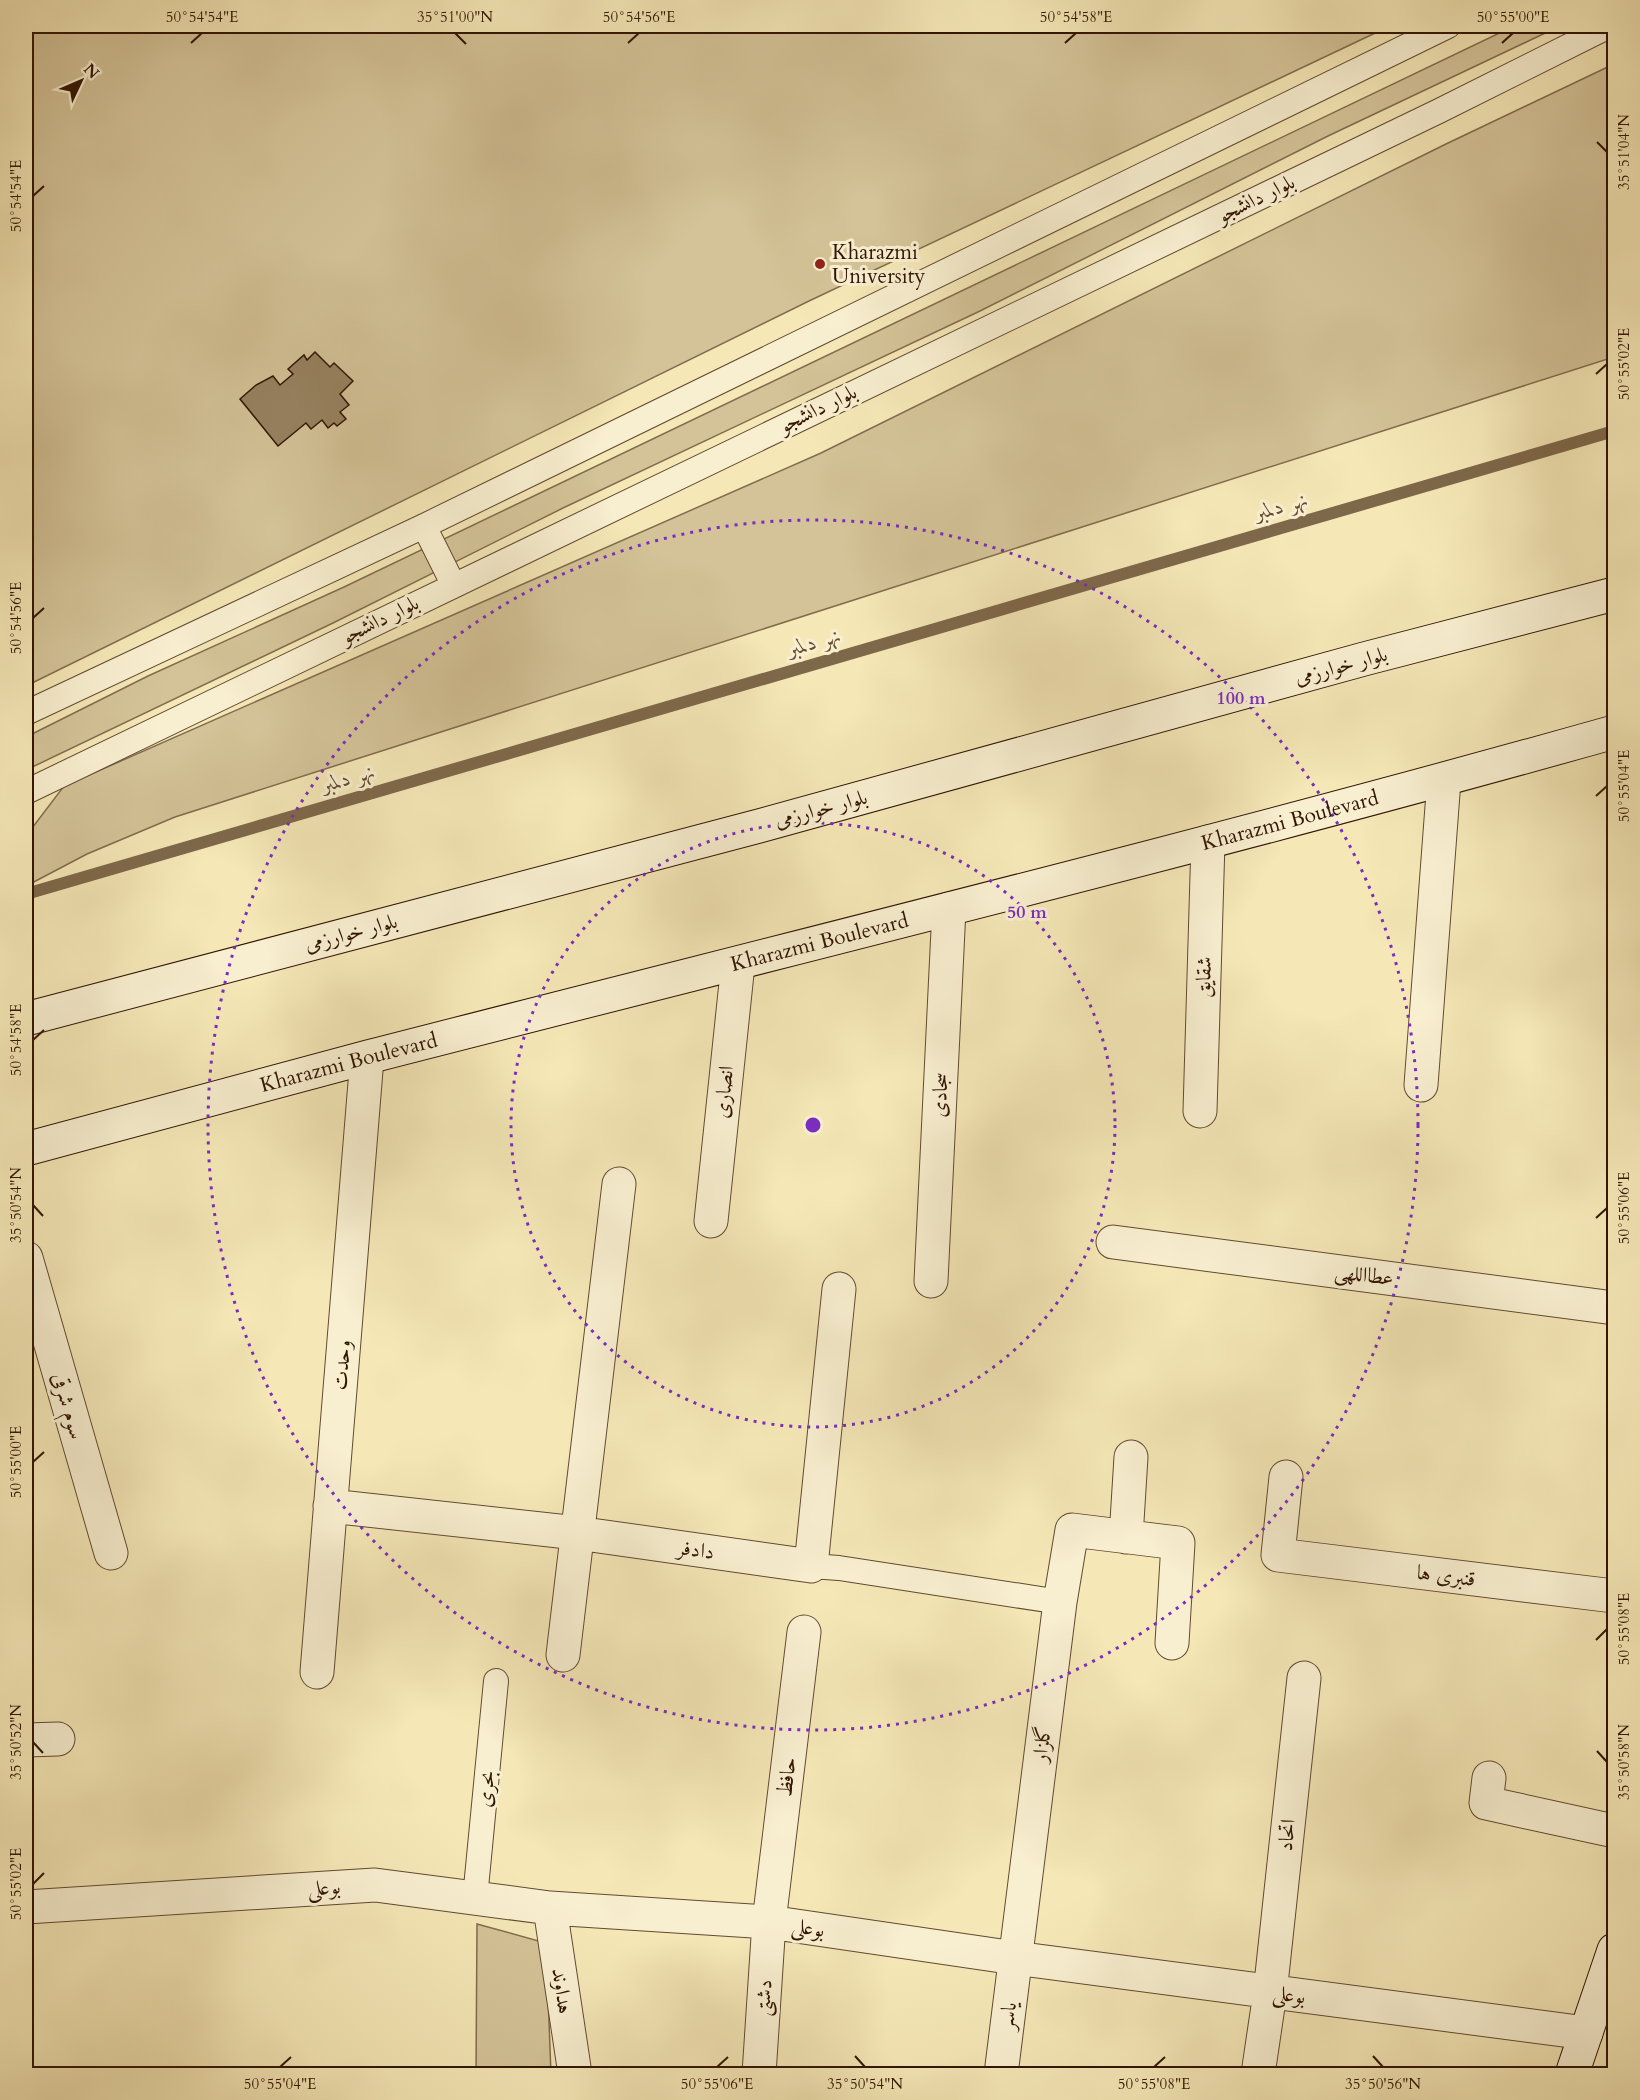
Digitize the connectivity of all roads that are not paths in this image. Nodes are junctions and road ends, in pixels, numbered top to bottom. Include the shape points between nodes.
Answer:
1 (1448, 26) edge
2 (1609, 26) edge
3 (424, 526) junction
4 (453, 584) junction
5 (1614, 594) edge
6 (26, 713) edge
7 (1614, 732) edge
8 (1444, 780) junction
9 (26, 792) edge
10 (1208, 842) junction
11 (949, 909) junction
12 (738, 964) junction
13 (26, 1019) edge
14 (367, 1058) junction
15 (1421, 1085) dead end
16 (1200, 1111) dead end
17 (26, 1149) edge
18 (619, 1184) dead end
19 (711, 1221) dead end
20 (1113, 1242) dead end
21 (26, 1258) edge
22 (931, 1281) dead end
23 (839, 1289) dead end
24 (1614, 1308) edge
25 (1131, 1457) dead end
26 (1286, 1477) dead end
27 (330, 1506) junction
28 (577, 1533) junction
29 (1126, 1537) junction
30 (111, 1553) dead end
31 (811, 1566) junction
32 (1614, 1596) edge
33 (1060, 1602) junction
34 (804, 1632) dead end
35 (1172, 1643) dead end
36 (563, 1655) dead end
37 (317, 1672) dead end
38 (1304, 1678) dead end
39 (496, 1681) dead end
40 (58, 1739) dead end
41 (26, 1740) edge
42 (1489, 1778) dead end
43 (1614, 1831) edge
44 (475, 1898) junction
45 (26, 1907) edge
46 (550, 1908) junction
47 (770, 1922) junction
48 (1614, 1950) edge
49 (1015, 1958) junction
50 (1270, 1993) junction
51 (1586, 2033) junction
52 (575, 2074) edge
53 (759, 2074) edge
54 (1001, 2074) edge
55 (1258, 2074) edge
56 (1572, 2074) edge

1 - 3 lane
2 - 4 lane, بلوار دانشجو
3 - 4 lane
3 - 6 lane
4 - 9 lane, بلوار دانشجو
5 - 13 street, بلوار خوارزمی via 759,826
7 - 8 street, Kharazmi Boulevard
8 - 10 street, Kharazmi Boulevard
8 - 15 street
10 - 11 street, Kharazmi Boulevard
10 - 16 street, شقایق
11 - 12 street, Kharazmi Boulevard
11 - 22 street, سجادی
12 - 14 street, Kharazmi Boulevard
12 - 19 street, انصاری
14 - 17 street, Kharazmi Boulevard
14 - 27 street, وحدت
18 - 28 street
20 - 24 street, عطااللهی
21 - 30 street, سوم شرقی
23 - 31 street
25 - 29 street
26 - 32 street, قنبری ها via 1278,1555
27 - 28 street, دادفر
27 - 37 street, وحدت
28 - 31 street, دادفر
28 - 36 street
29 - 33 street, گلزار via 1072,1530
29 - 35 street via 1178,1543
31 - 33 lane, دادفر
33 - 49 street, گلزار
34 - 47 street, حافظ
38 - 50 street, اتحاد
39 - 44 lane, بحری
40 - 41 street
42 - 43 street via 1486,1803
44 - 45 street, بوعلی via 375,1885
44 - 46 street, بوعلی
46 - 47 street, بوعلی
46 - 52 street, هداوند
47 - 49 street, بوعلی
47 - 53 street, دشتی
48 - 51 street
49 - 50 street, بوعلی
49 - 54 street, یاسر
50 - 51 street, بوعلی
50 - 55 street, اتحاد
51 - 56 street

